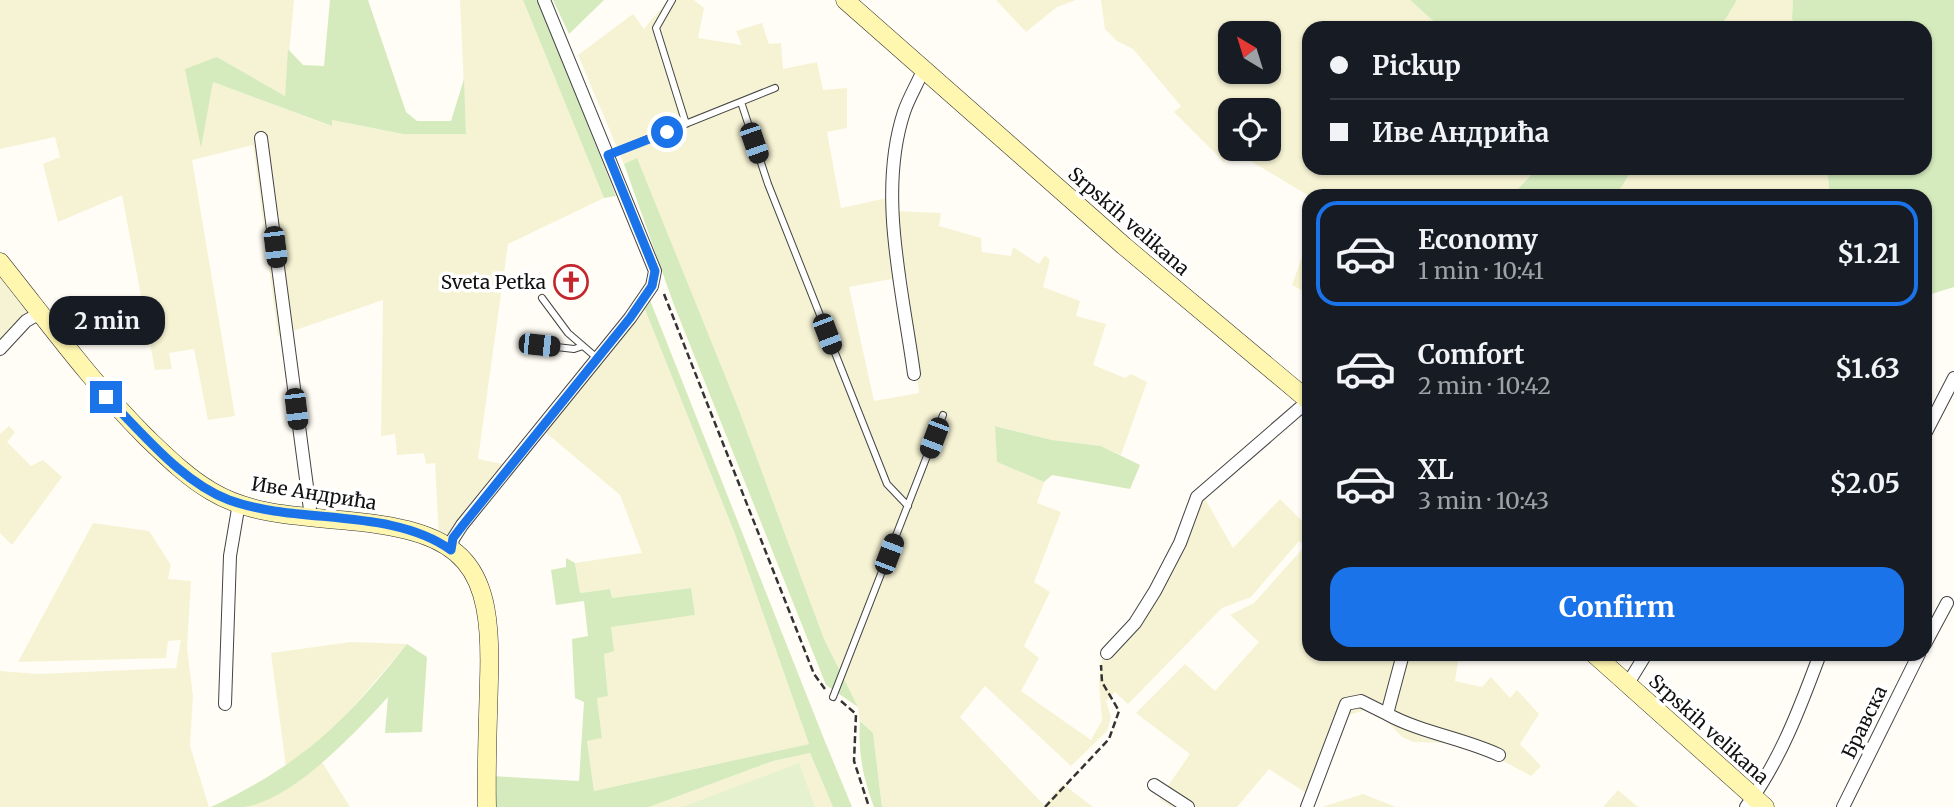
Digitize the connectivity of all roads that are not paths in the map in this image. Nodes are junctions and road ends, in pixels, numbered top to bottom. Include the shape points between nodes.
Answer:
1 (544, 0) edge
2 (672, 0) edge
3 (845, 0) edge
4 (925, 68) junction
5 (775, 88) dead end
6 (740, 102) junction
7 (686, 124) junction
8 (261, 138) dead end
9 (608, 155) junction
10 (0, 262) edge
11 (542, 298) dead end
12 (40, 313) junction
13 (539, 345) dead end
14 (583, 346) junction
15 (0, 349) edge
16 (597, 358) junction
17 (914, 374) dead end
18 (1954, 378) edge
19 (1302, 395) edge
20 (1302, 407) edge
21 (943, 415) dead end
22 (1932, 420) edge
23 (239, 503) junction
24 (908, 506) junction
25 (311, 517) junction
26 (451, 550) junction
27 (1947, 603) dead end
28 (1932, 631) edge
29 (1107, 653) road end
30 (1401, 661) edge
31 (1601, 661) edge
32 (1642, 661) edge
33 (1818, 661) edge
34 (1916, 661) edge
35 (1627, 685) junction
36 (833, 697) road end
37 (225, 704) dead end
38 (1387, 714) junction
39 (1499, 755) dead end
40 (1154, 785) dead end
41 (1755, 803) edge
42 (487, 807) edge
43 (1188, 807) edge
44 (1307, 807) edge
45 (1843, 807) edge

1 - 9 street
2 - 7 lane via 656,28
3 - 4 street, Srpskih velikana
4 - 17 street via 904,112 894,166 896,235
4 - 19 street, Srpskih velikana via 1124,246
5 - 6 lane
6 - 7 lane
6 - 24 lane via 887,484
7 - 9 lane
8 - 25 street
9 - 16 street via 655,271 652,286
10 - 12 street, Иве Андрића
11 - 14 lane
12 - 15 street
12 - 23 street, Иве Андрића via 106,397 155,446 210,491
13 - 14 lane
14 - 16 lane
16 - 26 street via 453,538
18 - 22 street
20 - 29 street via 1198,497 1155,591 1135,623
21 - 24 lane
23 - 25 street, Иве Андрића
23 - 37 street via 230,556
24 - 36 lane
25 - 26 street, Иве Андрића via 403,529
26 - 42 street, Иве Андрића via 477,576 489,619
27 - 28 street
30 - 38 street
31 - 35 street, Srpskih velikana
32 - 35 street
33 - 41 street
34 - 45 street, Бравска
35 - 41 street, Srpskih velikana
38 - 39 street via 1412,728 1459,738
38 - 44 street via 1361,701 1346,704
40 - 43 street

